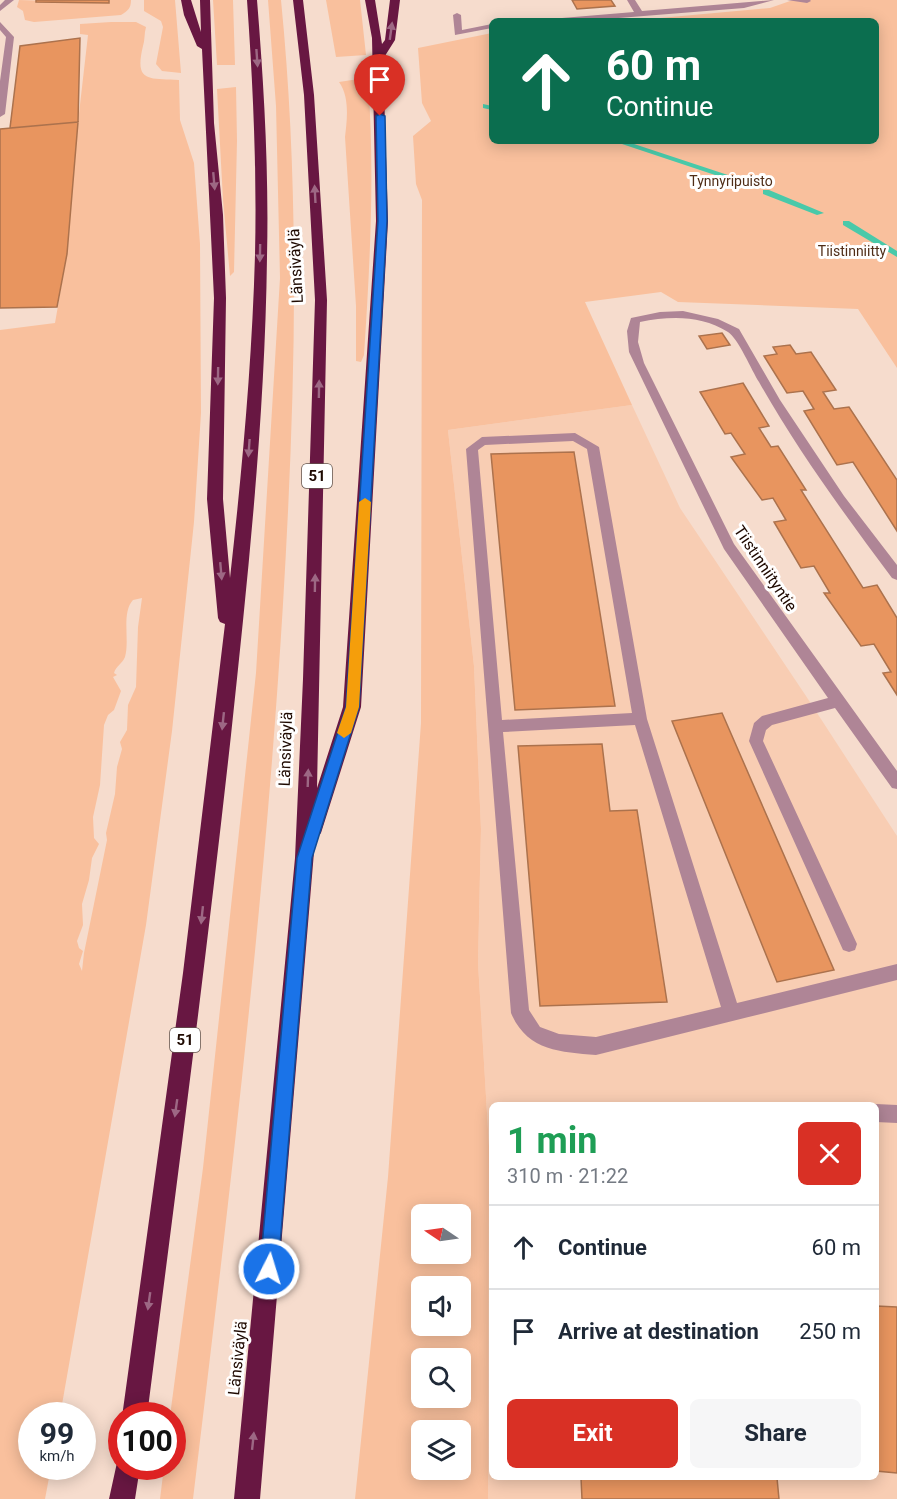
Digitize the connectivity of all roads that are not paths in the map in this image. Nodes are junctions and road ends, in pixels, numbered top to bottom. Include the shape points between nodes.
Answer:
1 (10, 0) edge
2 (186, 0) edge
3 (205, 0) edge
4 (252, 0) edge
5 (298, 0) edge
6 (370, 0) edge
7 (394, 0) edge
8 (631, 0) edge
9 (770, 0) edge
10 (791, 0) edge
11 (807, 1) edge
12 (0, 9) edge
13 (639, 14) junction
14 (457, 15) dead end
15 (588, 18) edge
16 (0, 24) edge
17 (489, 27) edge
18 (206, 56) junction
19 (378, 58) junction
20 (0, 114) edge
21 (897, 575) edge
22 (229, 663) junction
23 (838, 700) junction
24 (640, 719) junction
25 (495, 726) junction
26 (897, 783) edge
27 (305, 858) junction
28 (849, 944) dead end
29 (897, 972) edge
30 (732, 1013) junction
31 (879, 1113) edge
32 (897, 1114) edge
33 (136, 1402) edge
34 (125, 1480) edge
35 (122, 1499) edge
36 (247, 1499) edge

1 - 12 street
2 - 18 highway
3 - 18 highway
4 -> 22 highway, Länsiväylä / 51 via 260,106 260,293
27 -> 5 highway, Länsiväylä / 51 via 321,300 309,95
6 - 19 highway
19 -> 7 highway via 390,40
8 - 13 street
9 - 13 street via 744,6
10 - 11 street
13 - 15 street
14 - 17 street via 458,33
16 - 20 street via 10,37
18 -> 22 highway via 220,298 215,499
19 - 27 highway via 382,221 352,707
21 - 23 street, Tiistinniityntie via 774,401 735,331 683,314 635,320 631,329 638,363 729,546
22 -> 33 highway, Länsiväylä / 51 via 201,924
23 - 26 street, Tiistinniityntie
23 - 28 street via 767,720 759,727 756,741
24 - 25 street
24 - 25 street via 593,447 575,437 482,441 472,449
24 - 30 street
25 - 30 street via 520,1013 534,1033 559,1043 596,1046
36 -> 27 highway, Länsiväylä / 51
29 - 30 street
31 - 32 street
34 - 35 highway

